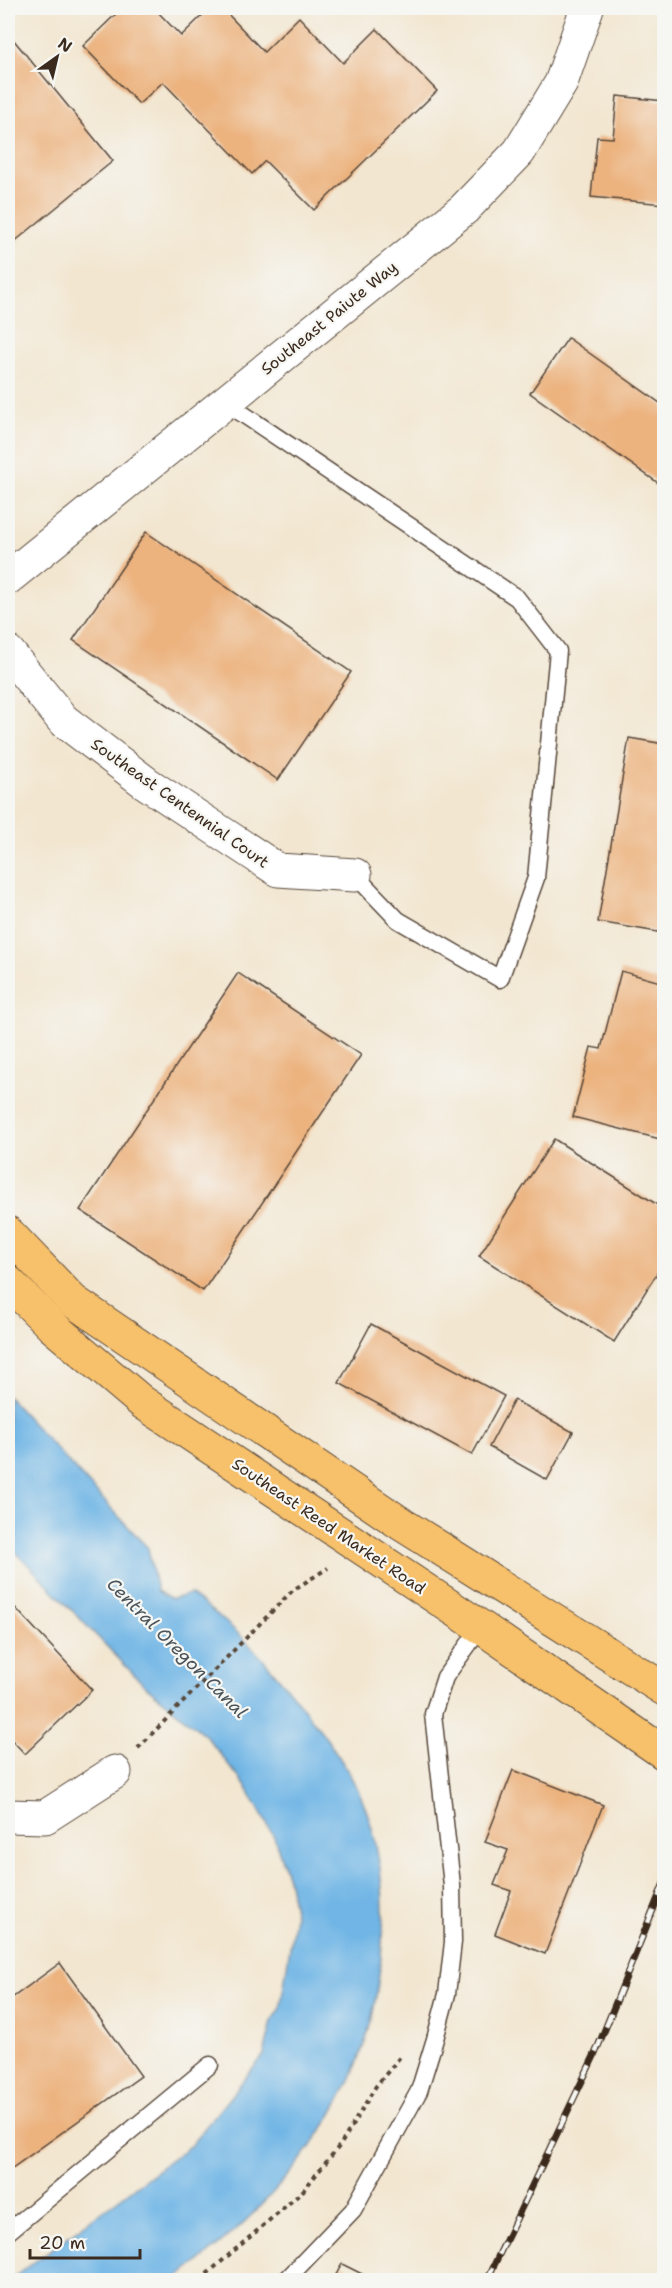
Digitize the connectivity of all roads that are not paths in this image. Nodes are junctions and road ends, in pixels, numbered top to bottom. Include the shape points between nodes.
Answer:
1 (586, 8) edge
2 (225, 402) junction
3 (8, 578) edge
4 (8, 652) edge
5 (355, 875) joint
6 (8, 1233) edge
7 (8, 1282) edge
8 (481, 1627) junction
9 (664, 1689) edge
10 (664, 1754) edge
11 (115, 1772) road end
12 (8, 1816) edge
13 (210, 2065) dead end
14 (8, 2232) edge
15 (286, 2280) edge

1 - 2 street, Southeast Paiute Way via 561,83 519,152 464,208
2 - 3 street, Southeast Paiute Way
2 - 5 lane via 517,598 558,651 536,878 500,979 398,920
4 - 5 street, Southeast Centennial Court via 63,720 146,783 278,870
6 - 9 main road via 73,1301 403,1525
7 - 8 main road, Southeast Reed Market Road via 52,1326 142,1402
8 - 10 main road, Southeast Reed Market Road
8 - 15 lane via 445,1677 433,1714 452,1885 453,1942 447,1994 435,2039 419,2091 353,2210
11 - 12 street via 45,1817
13 - 14 lane

